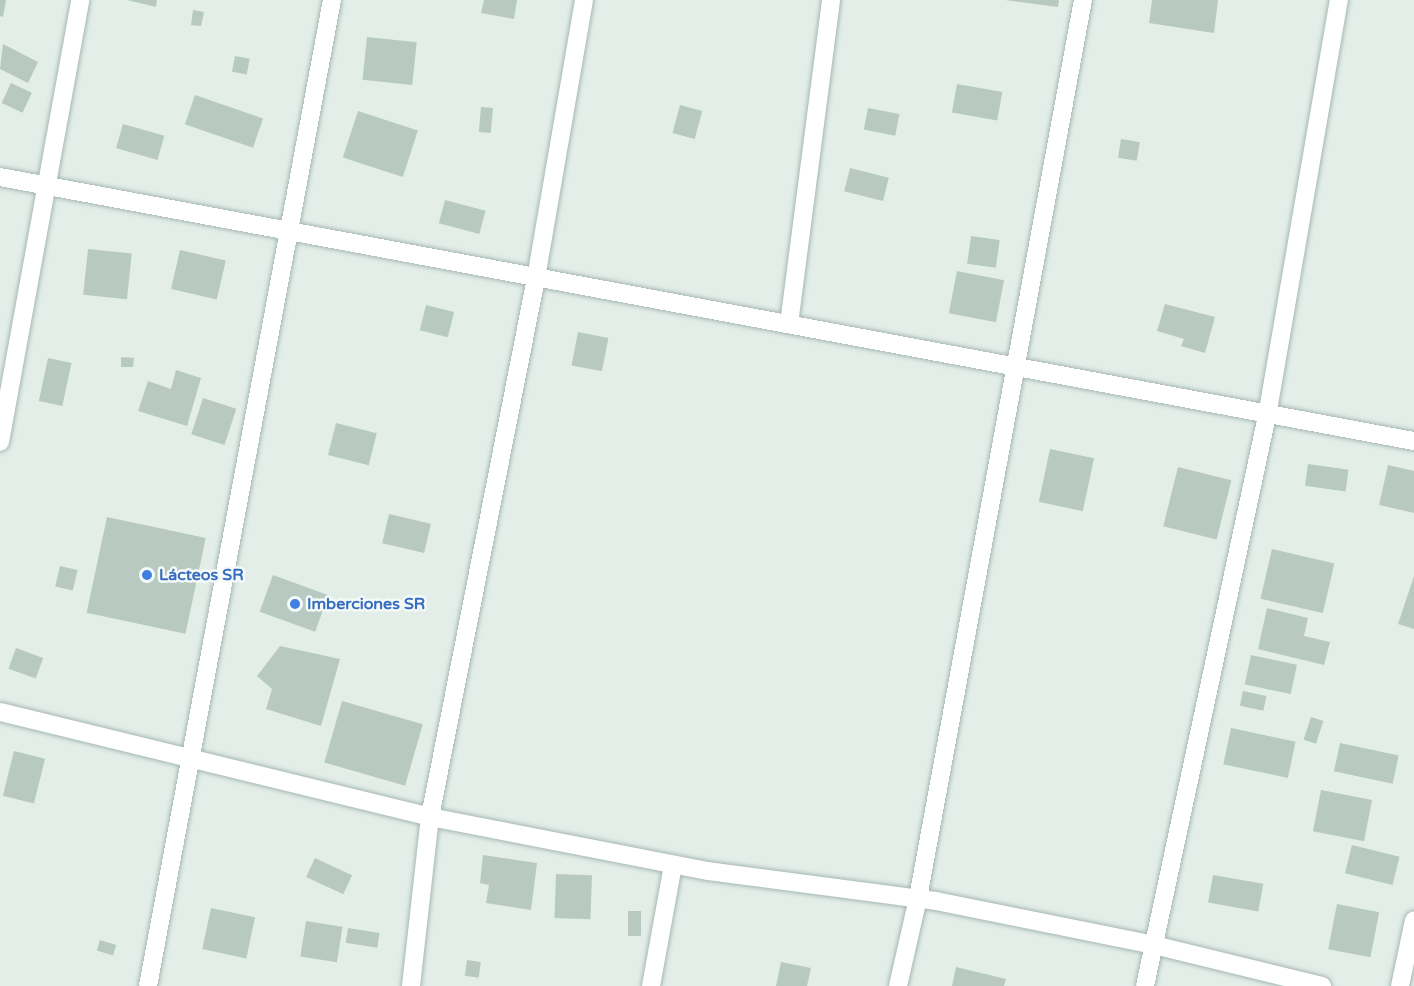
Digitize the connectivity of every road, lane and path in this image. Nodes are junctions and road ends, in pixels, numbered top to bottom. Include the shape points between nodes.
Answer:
1 (80, 0) edge
2 (332, 0) edge
3 (584, 0) edge
4 (831, 0) edge
5 (1083, 0) edge
6 (1339, 0) edge
7 (0, 177) edge
8 (48, 186) junction
9 (290, 231) junction
10 (536, 278) junction
11 (789, 324) junction
12 (1016, 366) junction
13 (1267, 416) junction
14 (1414, 441) edge
15 (0, 442) edge
16 (0, 712) edge
17 (189, 758) junction
18 (430, 817) junction
19 (673, 865) junction
20 (918, 898) junction
21 (1414, 920) edge
22 (1154, 945) junction
23 (148, 986) edge
24 (411, 986) edge
25 (651, 986) edge
26 (898, 986) edge
27 (1145, 986) edge
28 (1322, 986) edge
29 (1400, 986) edge

1 - 8 street
2 - 9 street
3 - 10 street
4 - 11 street
5 - 12 street
6 - 13 street
7 - 8 street
8 - 9 street
8 - 15 street
9 - 10 street
9 - 17 street
10 - 11 street
10 - 18 street
11 - 12 street
12 - 13 street
12 - 20 street
13 - 14 street
13 - 22 street
16 - 17 street
17 - 18 street
17 - 23 street
18 - 19 street
18 - 24 street
19 - 20 street
19 - 25 street
20 - 22 street
20 - 26 street
21 - 29 street
22 - 27 street
22 - 28 street

